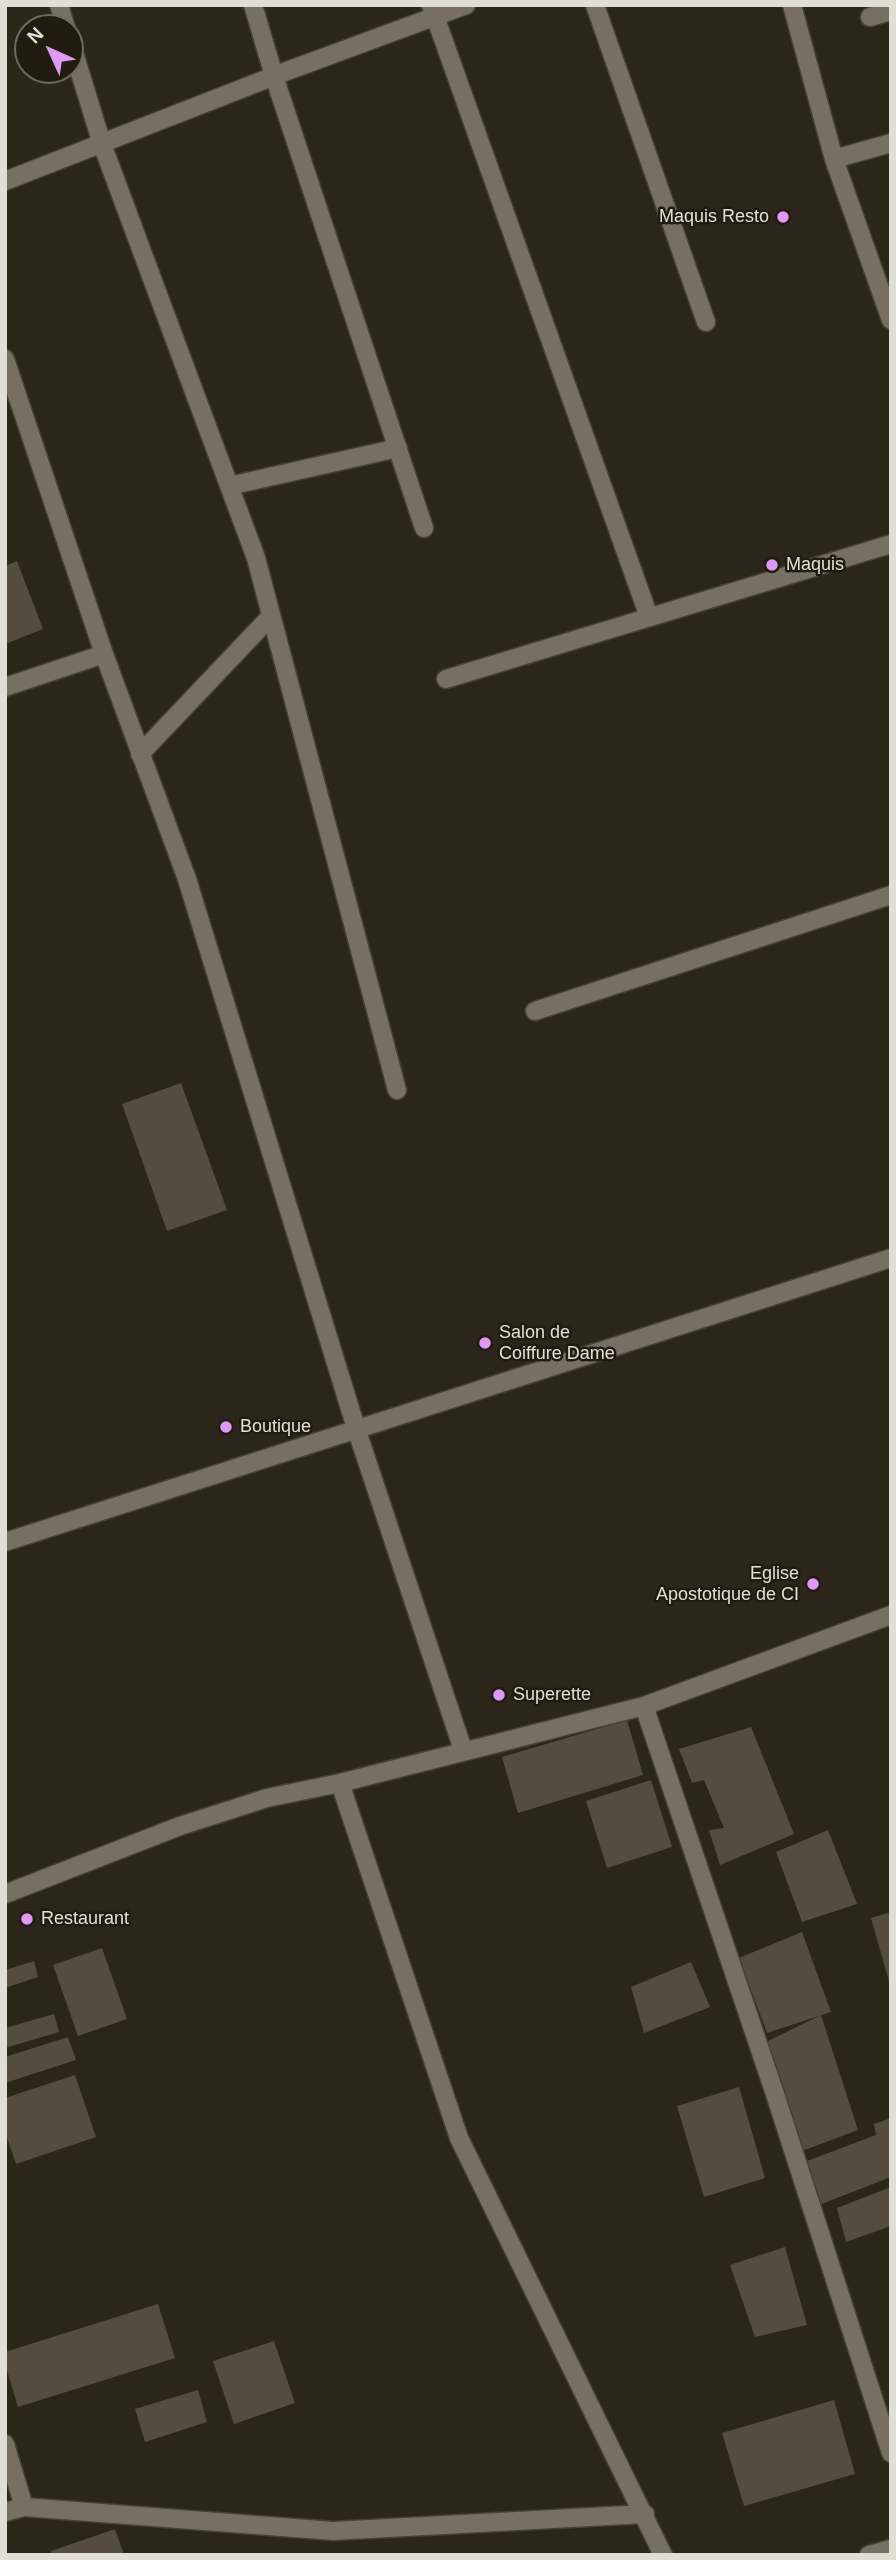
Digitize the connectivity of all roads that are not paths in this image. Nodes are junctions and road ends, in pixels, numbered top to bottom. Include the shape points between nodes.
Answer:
1 (253, 5) edge
2 (466, 5) edge
3 (595, 5) edge
4 (792, 5) edge
5 (891, 10) edge
6 (433, 11) edge
7 (870, 17) dead end
8 (274, 76) junction
9 (84, 84) edge
10 (891, 143) edge
11 (102, 144) junction
12 (834, 159) junction
13 (5, 181) edge
14 (891, 320) edge
15 (706, 322) dead end
16 (5, 359) edge
17 (398, 448) junction
18 (229, 486) junction
19 (424, 528) dead end
20 (891, 544) edge
21 (271, 616) junction
22 (649, 617) junction
23 (104, 654) junction
24 (446, 679) dead end
25 (5, 687) edge
26 (140, 754) junction
27 (891, 895) edge
28 (535, 1011) dead end
29 (397, 1090) dead end
30 (891, 1258) edge
31 (356, 1428) junction
32 (5, 1542) edge
33 (891, 1615) edge
34 (644, 1706) junction
35 (463, 1750) junction
36 (340, 1783) junction
37 (5, 1894) edge
38 (5, 2444) edge
39 (891, 2453) edge
40 (23, 2507) junction
41 (5, 2512) edge
42 (645, 2514) junction
43 (891, 2549) edge
44 (663, 2555) edge
45 (869, 2555) edge

1 - 8 street
2 - 6 street
3 - 15 street
4 - 12 street
5 - 7 street
6 - 8 street
6 - 22 street
8 - 11 street
8 - 17 street
9 - 11 street
10 - 12 street
11 - 13 street
11 - 18 street
12 - 14 street
16 - 23 street
17 - 18 street
17 - 19 street
18 - 21 street via 256,558
20 - 22 street
21 - 26 street
21 - 29 street
22 - 24 street
23 - 25 street
23 - 26 street
26 - 31 street via 187,880
27 - 28 street
30 - 31 street
31 - 32 street
31 - 35 street
33 - 34 street
34 - 35 street
34 - 39 street
35 - 36 street
36 - 37 street via 267,1798 180,1826
36 - 42 street via 459,2138
38 - 40 street
40 - 41 street
40 - 42 street via 333,2531
42 - 44 street
43 - 45 street

